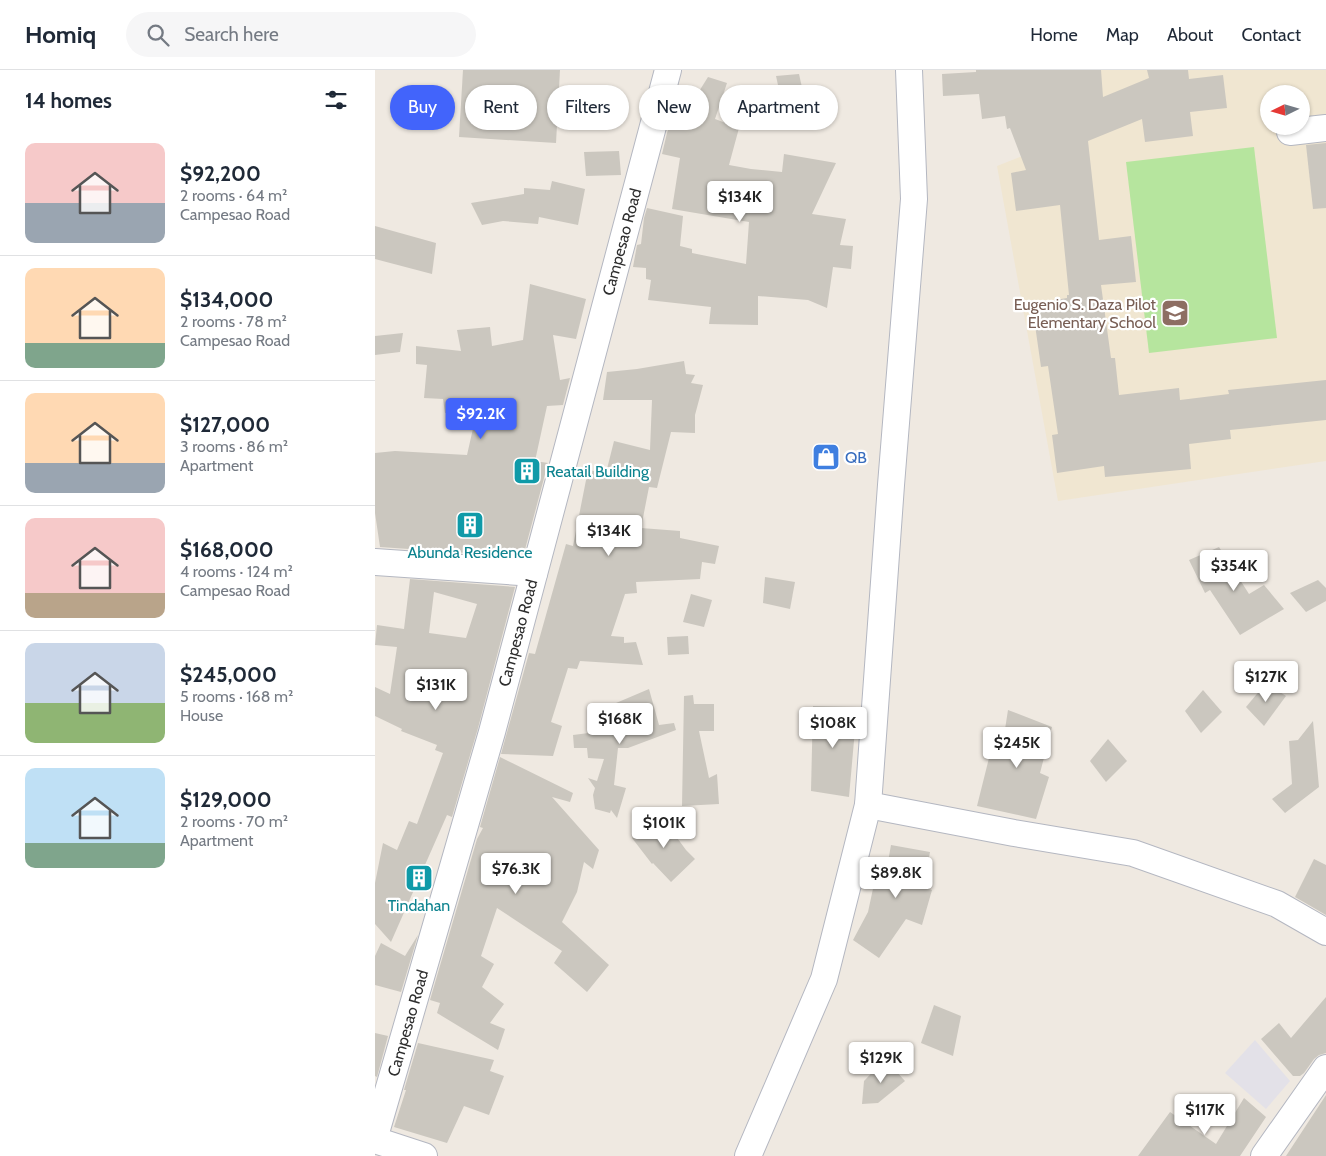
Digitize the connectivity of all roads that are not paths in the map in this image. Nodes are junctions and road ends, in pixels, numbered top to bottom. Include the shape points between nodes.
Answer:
1 (668, 70) edge
2 (909, 70) edge
3 (1326, 128) edge
4 (1310, 130) edge
5 (375, 562) edge
6 (534, 573) junction
7 (868, 805) junction
8 (1326, 932) edge
9 (1326, 1068) edge
10 (375, 1138) edge
11 (424, 1156) edge
12 (748, 1156) edge
13 (1264, 1156) edge

1 - 6 street, Campesao Road
2 - 7 street via 914,200
3 - 4 street
5 - 6 street
6 - 10 street, Campesao Road via 492,732
7 - 8 street via 1133,853 1277,904
7 - 12 street via 825,979
9 - 13 street
10 - 11 street

